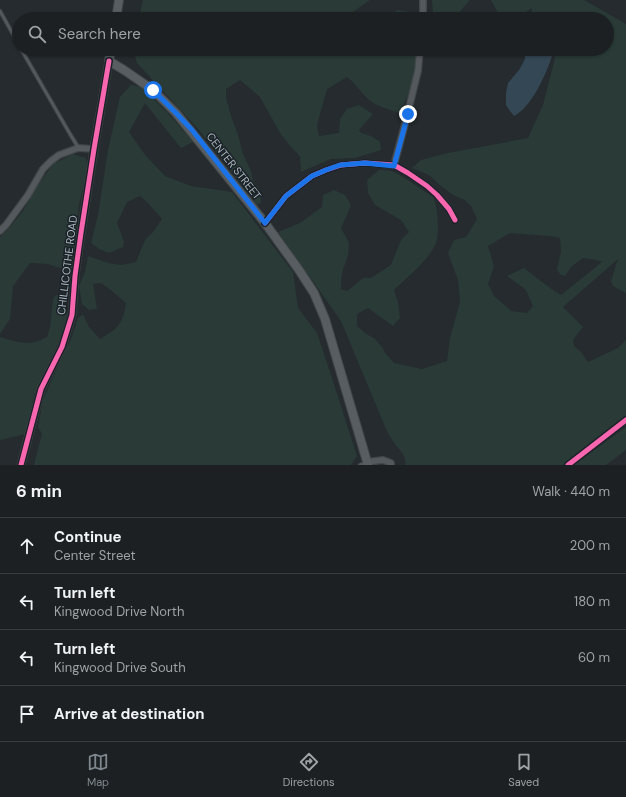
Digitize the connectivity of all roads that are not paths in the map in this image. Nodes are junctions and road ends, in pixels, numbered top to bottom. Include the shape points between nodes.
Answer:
1 (119, 0) edge
2 (424, 0) edge
3 (0, 11) edge
4 (117, 12) edge
5 (423, 12) edge
6 (12, 32) edge
7 (26, 56) edge
8 (110, 56) edge
9 (419, 56) edge
10 (109, 61) junction
11 (78, 148) junction
12 (94, 148) junction
13 (394, 166) junction
14 (455, 220) dead end
15 (265, 223) junction
16 (0, 231) edge
17 (626, 420) edge
18 (365, 464) edge
19 (21, 465) edge
20 (391, 465) edge
21 (568, 465) edge

1 - 4 main road
2 - 5 street
3 - 6 lane
7 - 11 lane
8 - 10 main road, CHILLICOTHE ROAD
9 - 13 street via 418,71
10 - 12 street, CHILLICOTHE ROAD
10 - 15 main road, CENTER STREET via 165,101 192,130
11 - 12 street
11 - 16 street via 59,155 43,169
12 - 19 street, CHILLICOTHE ROAD via 75,276 72,316 62,347 41,389
13 - 14 street via 428,186 449,209
13 - 15 street via 365,163 340,165 312,176 286,196
15 - 18 main road, CENTER STREET via 314,294 325,319
17 - 21 street
18 - 20 street via 383,460

